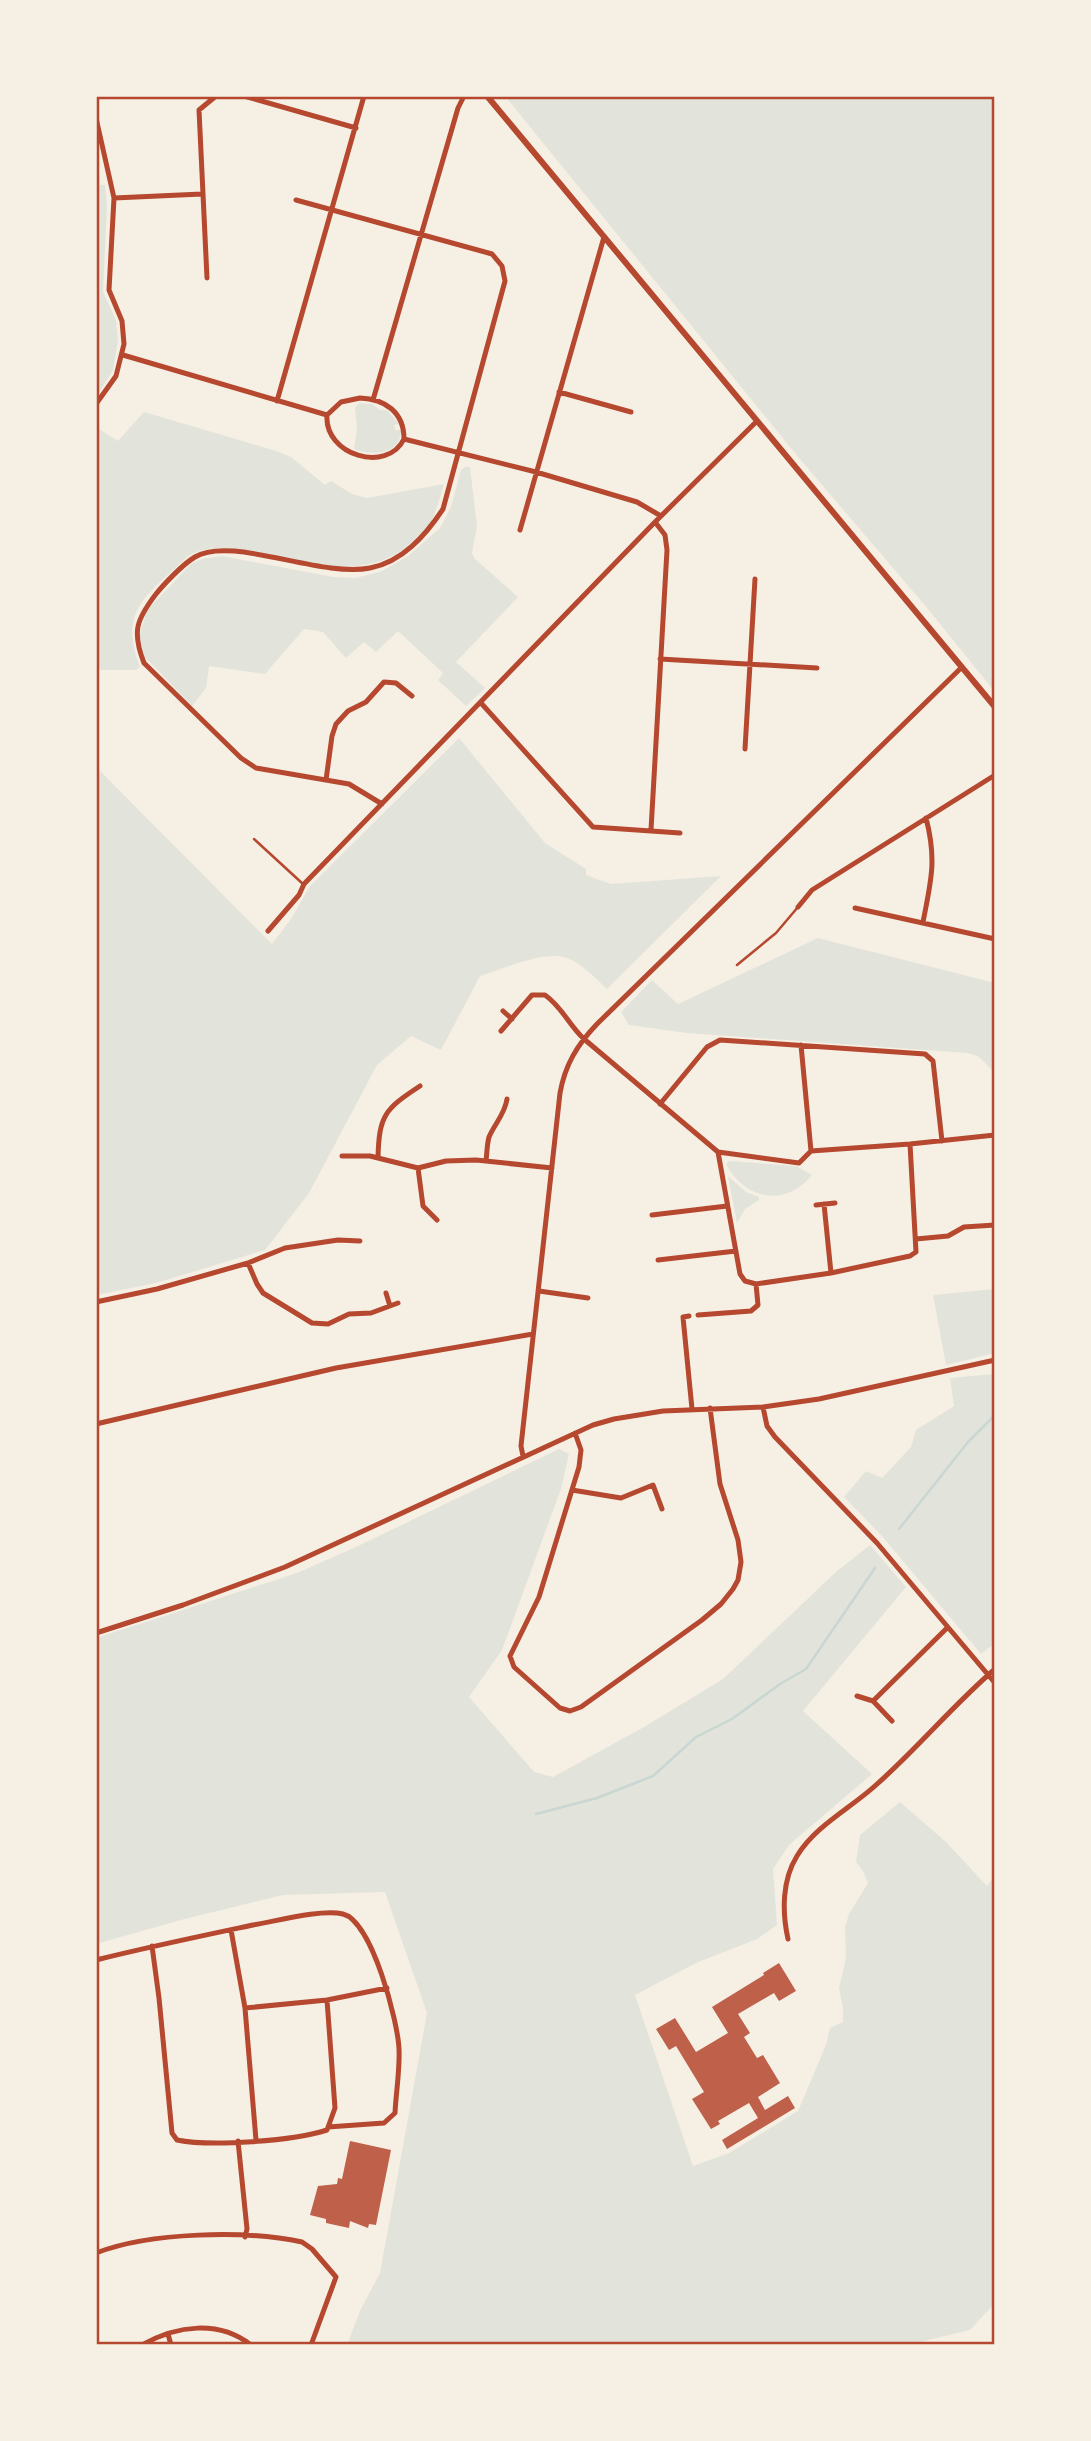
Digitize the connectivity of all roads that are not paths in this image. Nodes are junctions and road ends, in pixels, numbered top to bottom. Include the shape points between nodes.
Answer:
1 (216, 96) edge
2 (244, 96) edge
3 (281, 96) edge
4 (364, 96) edge
5 (464, 96) edge
6 (486, 96) edge
7 (278, 105) junction
8 (96, 118) edge
9 (356, 128) junction
10 (202, 194) junction
11 (114, 198) junction
12 (296, 200) dead end
13 (331, 208) junction
14 (422, 234) junction
15 (604, 237) junction
16 (207, 278) dead end
17 (123, 355) junction
18 (559, 392) junction
19 (373, 400) junction
20 (277, 401) junction
21 (96, 404) edge
22 (631, 412) dead end
23 (327, 415) junction
24 (757, 421) junction
25 (404, 439) junction
26 (458, 453) junction
27 (536, 471) junction
28 (661, 516) junction
29 (655, 522) junction
30 (520, 530) dead end
31 (755, 579) dead end
32 (660, 659) junction
33 (750, 664) junction
34 (962, 667) junction
35 (817, 668) dead end
36 (392, 672) dead end
37 (392, 681) junction
38 (412, 696) dead end
39 (481, 702) junction
40 (995, 707) edge
41 (745, 749) dead end
42 (995, 775) edge
43 (326, 780) junction
44 (382, 804) junction
45 (926, 818) junction
46 (651, 830) junction
47 (680, 832) dead end
48 (254, 839) dead end
49 (304, 884) junction
50 (799, 907) joint
51 (855, 908) dead end
52 (923, 922) junction
53 (268, 931) dead end
54 (995, 939) edge
55 (737, 965) dead end
56 (503, 1011) dead end
57 (512, 1019) junction
58 (501, 1031) dead end
59 (584, 1039) junction
60 (802, 1045) junction
61 (420, 1086) dead end
62 (508, 1099) dead end
63 (660, 1104) junction
64 (995, 1135) edge
65 (942, 1141) junction
66 (910, 1144) junction
67 (811, 1151) junction
68 (718, 1152) junction
69 (342, 1156) dead end
70 (378, 1157) junction
71 (486, 1161) junction
72 (418, 1168) junction
73 (552, 1168) junction
74 (835, 1203) dead end
75 (824, 1204) junction
76 (817, 1205) dead end
77 (727, 1206) junction
78 (652, 1215) dead end
79 (437, 1220) dead end
80 (995, 1225) edge
81 (349, 1231) dead end
82 (916, 1239) junction
83 (349, 1240) junction
84 (360, 1241) dead end
85 (736, 1251) junction
86 (658, 1260) dead end
87 (248, 1263) junction
88 (831, 1273) junction
89 (756, 1284) junction
90 (539, 1292) junction
91 (386, 1293) dead end
92 (588, 1298) dead end
93 (96, 1302) edge
94 (398, 1303) dead end
95 (390, 1306) junction
96 (698, 1315) dead end
97 (686, 1317) dead end
98 (533, 1334) junction
99 (995, 1360) edge
100 (763, 1407) junction
101 (710, 1408) junction
102 (692, 1409) junction
103 (96, 1424) edge
104 (575, 1433) junction
105 (523, 1456) junction
106 (572, 1490) junction
107 (662, 1509) dead end
108 (947, 1628) junction
109 (96, 1633) edge
110 (995, 1669) edge
111 (986, 1676) junction
112 (995, 1683) edge
113 (857, 1696) dead end
114 (873, 1701) junction
115 (892, 1721) dead end
116 (231, 1930) junction
117 (788, 1939) dead end
118 (152, 1946) junction
119 (96, 1960) edge
120 (387, 1988) junction
121 (327, 2000) junction
122 (245, 2008) junction
123 (328, 2127) junction
124 (256, 2140) junction
125 (238, 2141) junction
126 (245, 2237) junction
127 (96, 2253) edge
128 (168, 2334) junction
129 (142, 2345) edge
130 (171, 2345) edge
131 (251, 2345) edge
132 (311, 2345) edge

1 - 10 street via 199,110
2 - 7 street
3 - 7 street
4 - 9 street
5 - 14 street
6 - 15 street
7 - 9 street
8 - 11 street
9 - 13 street
10 - 11 street
10 - 16 street
11 - 17 street via 108,290 122,321
12 - 13 street
13 - 14 street
13 - 20 street
14 - 19 street
14 - 26 street via 492,254 505,273
15 - 18 street
15 - 24 street
17 - 20 street
17 - 21 street via 111,386
18 - 22 street
18 - 27 street
19 - 23 street via 347,399
19 - 25 street via 398,415
20 - 23 street
23 - 25 street via 331,437 362,456 389,454
24 - 28 street
24 - 34 street
25 - 26 street
26 - 27 street
26 - 43 street via 443,509 414,546 394,559 370,568 343,570 231,550 208,552 195,557 159,590 136,629 144,663 241,758 256,768
27 - 28 street via 637,502
27 - 30 street
28 - 29 street
29 - 32 street via 665,535 667,550
29 - 39 street
31 - 33 street
32 - 33 street
32 - 46 street
33 - 35 street
33 - 41 street
34 - 40 street
34 - 59 street
36 - 37 street
37 - 38 street
37 - 43 street via 384,682 366,702 340,719 332,736
39 - 44 street
39 - 46 street via 593,827
42 - 45 street
43 - 44 street via 349,784
44 - 49 street
45 - 50 street via 811,890
45 - 52 street via 933,867
46 - 47 street
48 - 49 lane
49 - 53 street
50 - 55 lane
51 - 52 street
52 - 54 street
56 - 57 street
57 - 58 street
57 - 59 street via 531,995 545,995
59 - 63 street
59 - 73 street via 574,1050 563,1078
60 - 63 street via 720,1040 707,1047
60 - 65 street via 925,1054 933,1061
60 - 67 street
61 - 70 street via 383,1116
62 - 71 street via 488,1139
63 - 68 street
64 - 65 street
65 - 66 street
66 - 67 street
66 - 82 street
67 - 68 street via 799,1163
68 - 77 street
69 - 70 street
70 - 72 street
71 - 72 street via 446,1161
71 - 73 street
72 - 79 street via 423,1206
73 - 90 street
74 - 75 street
75 - 76 street
75 - 88 street
77 - 78 street
77 - 85 street
80 - 82 street
81 - 83 street
82 - 88 street via 917,1249 910,1256
83 - 84 street
83 - 87 street via 285,1248
85 - 86 street
85 - 89 street via 742,1278
87 - 93 street
87 - 95 street via 263,1293 312,1323 328,1324 349,1314
88 - 89 street
89 - 96 street via 758,1305 751,1311
90 - 92 street
90 - 98 street
91 - 95 street
94 - 95 street
97 - 102 street
98 - 103 street via 336,1368
98 - 105 street
99 - 100 street
100 - 101 street
100 - 108 street via 775,1437 877,1543
101 - 102 street
101 - 106 street via 720,1484 740,1552 740,1572 733,1589 702,1620 570,1710 560,1708 514,1667 510,1656 539,1597
102 - 104 street via 614,1419
104 - 105 street
104 - 106 street via 581,1450
105 - 109 street via 285,1567
106 - 107 street via 621,1498 653,1485
108 - 111 street
108 - 114 street
110 - 111 street
111 - 112 street
111 - 117 street via 876,1786 803,1847 786,1885
113 - 114 street
114 - 115 street
116 - 118 street
116 - 120 street via 306,1914 344,1914 354,1920
116 - 122 street
118 - 119 street
118 - 125 street via 172,2133 177,2140 192,2143
120 - 121 street
120 - 123 street via 399,2048 395,2113 384,2123
121 - 122 street
121 - 123 street via 335,2108
122 - 124 street
123 - 124 street via 309,2136
124 - 125 street
125 - 126 street
126 - 127 street via 212,2233 133,2243
126 - 132 street via 302,2242 336,2277
128 - 129 street
128 - 130 street
128 - 131 street via 214,2328 235,2333

